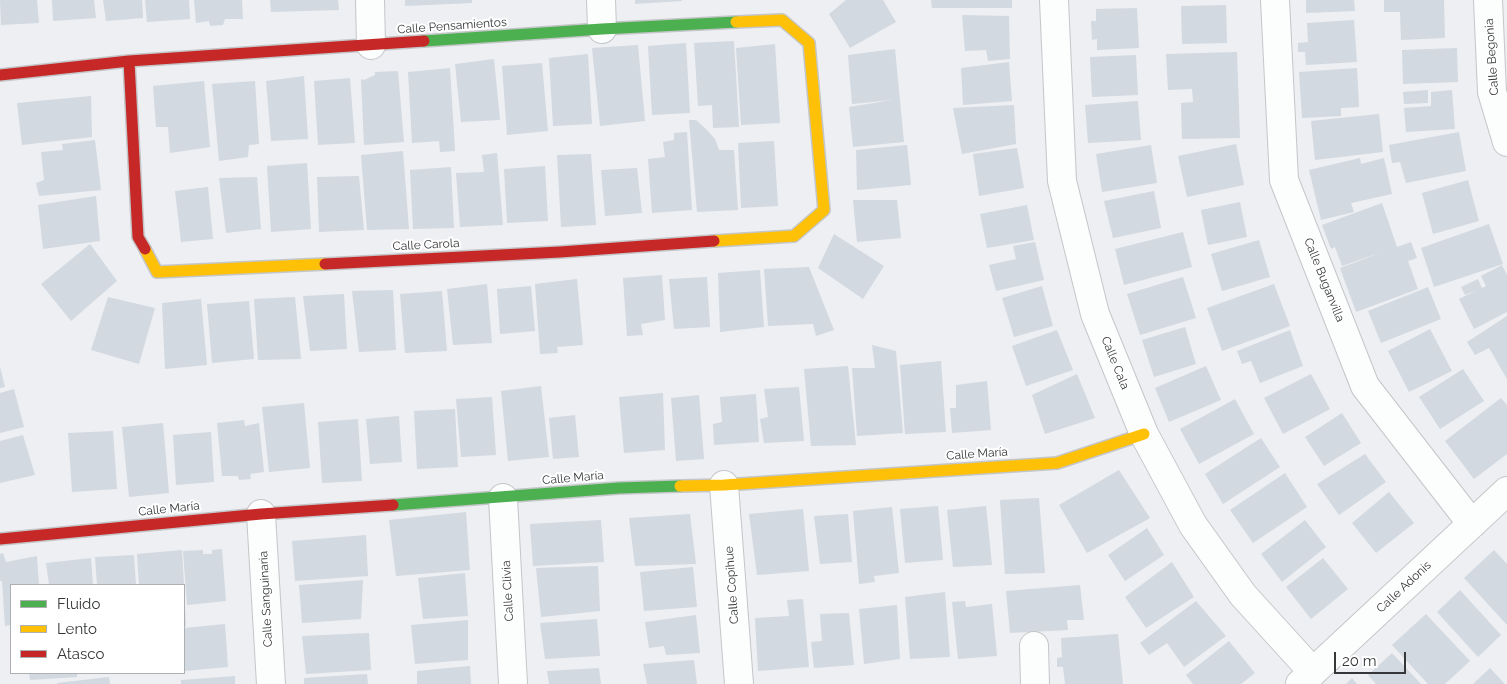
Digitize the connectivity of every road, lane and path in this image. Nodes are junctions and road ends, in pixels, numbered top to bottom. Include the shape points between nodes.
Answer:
1 (370, 0) edge
2 (601, 0) edge
3 (1054, 0) edge
4 (1275, 0) edge
5 (1488, 0) edge
6 (602, 30) junction
7 (371, 45) junction
8 (129, 61) junction
9 (0, 75) edge
10 (817, 132) joint
11 (1507, 142) edge
12 (1144, 434) junction
13 (724, 485) junction
14 (1507, 491) edge
15 (503, 498) junction
16 (261, 514) junction
17 (1472, 524) junction
18 (0, 539) edge
19 (1034, 646) dead end
20 (1306, 678) edge
21 (271, 684) edge
22 (513, 684) edge
23 (739, 684) edge
24 (1035, 684) edge

1 - 7 street
2 - 6 street
3 - 12 street, Calle Cala via 1062,181 1095,314
4 - 17 street, Calle Buganvilla via 1284,180 1365,386
5 - 11 street, Calle Begonia via 1492,92
6 - 7 street, Calle Pensamientos
6 - 10 street, Calle Pensamientos via 782,20 809,43
7 - 8 street, Calle Pensamientos
8 - 9 street, Calle Pensamientos
8 - 10 street, Calle Carola via 138,237 157,272 560,252 794,236 824,210
12 - 13 street, Calle María via 1057,463
12 - 20 street, Calle Cala via 1193,525
13 - 15 street, Calle María via 619,488
13 - 23 street, Calle Copihue
14 - 17 street, Calle Adonis
15 - 16 street, Calle María
15 - 22 street, Calle Clivia
16 - 18 street, Calle María
16 - 21 street, Calle Sanguinaria
17 - 20 street, Calle Adonis
19 - 24 street

